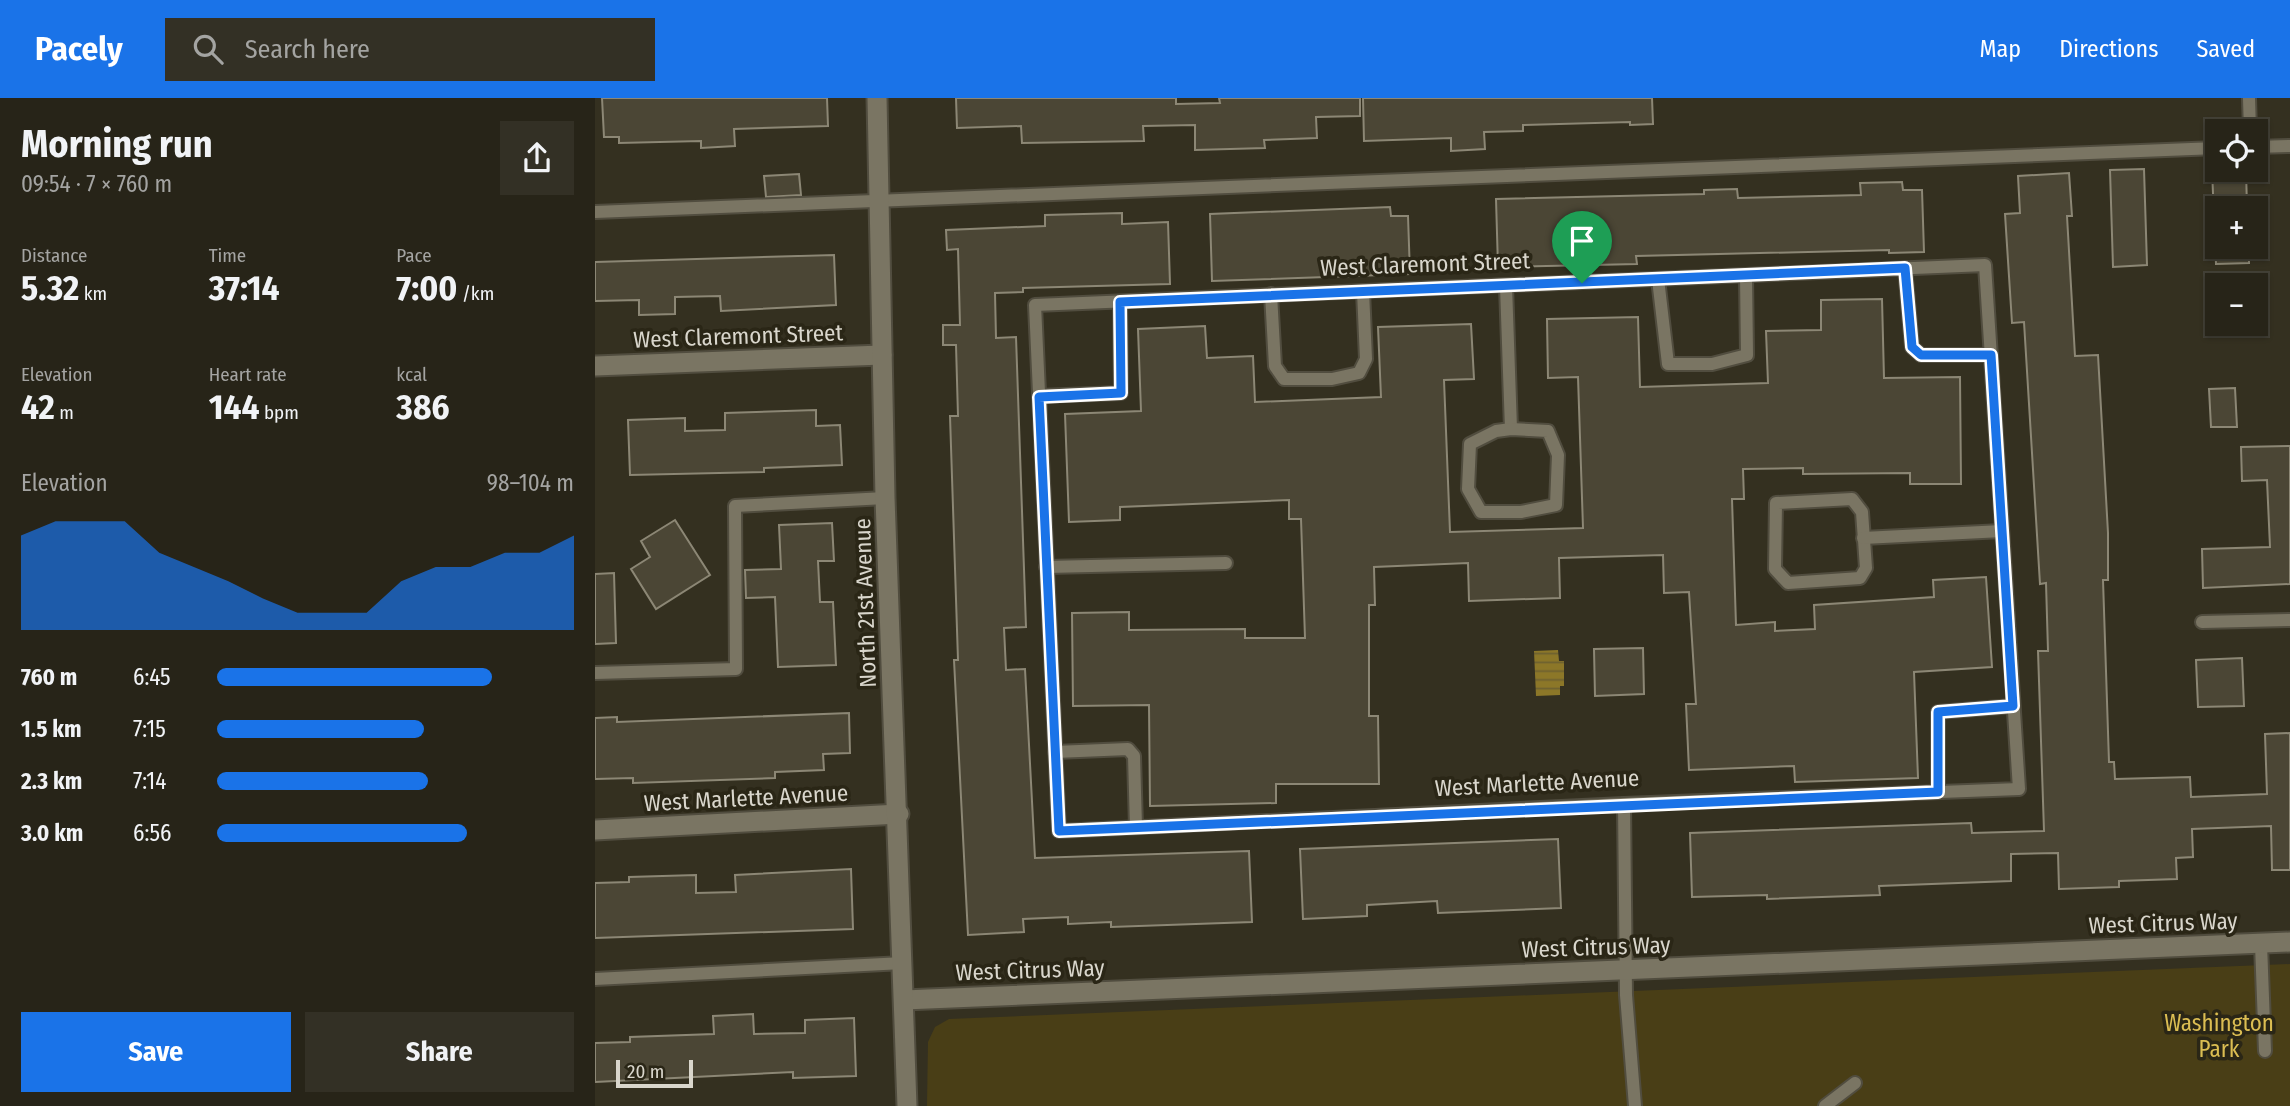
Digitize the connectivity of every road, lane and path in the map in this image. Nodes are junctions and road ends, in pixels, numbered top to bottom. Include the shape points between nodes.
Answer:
1 (877, 98) edge
2 (2249, 98) edge
3 (2250, 119) edge
4 (2290, 146) edge
5 (2268, 147) edge
6 (2205, 148) edge
7 (879, 200) junction
8 (595, 212) edge
9 (1905, 268) junction
10 (1746, 275) junction
11 (1658, 279) junction
12 (1506, 286) junction
13 (1363, 291) junction
14 (1271, 294) junction
15 (1120, 302) junction
16 (883, 355) junction
17 (1991, 355) junction
18 (595, 366) edge
19 (1039, 397) junction
20 (1511, 429) junction
21 (885, 498) junction
22 (2002, 531) junction
23 (1863, 538) junction
24 (1226, 563) dead end
25 (1046, 568) junction
26 (2290, 620) edge
27 (2202, 622) dead end
28 (595, 673) edge
29 (2013, 706) junction
30 (1055, 752) junction
31 (1938, 792) junction
32 (1624, 804) junction
33 (899, 814) junction
34 (1136, 827) junction
35 (595, 830) edge
36 (2290, 942) edge
37 (2261, 944) junction
38 (903, 963) junction
39 (1626, 970) junction
40 (595, 979) edge
41 (904, 1000) junction
42 (2265, 1051) dead end
43 (1855, 1083) dead end
44 (907, 1106) edge
45 (1635, 1106) edge
46 (1825, 1106) edge

1 - 7 street, North 21st Avenue
2 - 3 lane
4 - 5 lane
6 - 7 lane
7 - 8 lane
7 - 16 street, North 21st Avenue
9 - 10 lane, West Claremont Street
9 - 17 lane via 1912,347 1921,355
9 - 17 lane, West Claremont Street via 1985,265
10 - 11 lane, West Claremont Street
10 - 11 lane via 1748,355 1712,364 1668,364
11 - 12 lane, West Claremont Street
12 - 13 lane, West Claremont Street
12 - 20 lane
13 - 14 lane, West Claremont Street
13 - 14 lane via 1366,359 1359,373 1332,379 1284,379 1275,366
14 - 15 lane, West Claremont Street
15 - 19 lane via 1121,393
15 - 19 lane, West Claremont Street via 1035,305
16 - 18 street, West Claremont Street
16 - 21 street, North 21st Avenue
17 - 22 lane
19 - 25 lane
20 - 20 lane via 1548,430 1558,455 1556,505 1521,512 1481,512 1468,489 1469,443
21 - 28 lane via 735,506 736,669
21 - 33 street, North 21st Avenue
22 - 23 lane
22 - 29 lane
23 - 23 lane via 1866,568 1860,578 1788,583 1775,569 1776,503 1852,499 1862,512
24 - 25 lane
25 - 30 lane
26 - 27 lane
29 - 31 lane via 1938,712
29 - 31 lane, West Marlette Avenue via 2019,789
30 - 34 lane via 1128,749 1135,756
30 - 34 lane, West Marlette Avenue via 1059,831
31 - 32 lane, West Marlette Avenue
32 - 34 lane, West Marlette Avenue
32 - 39 lane
33 - 35 street, West Marlette Avenue
33 - 38 street, North 21st Avenue
36 - 37 street, West Citrus Way
37 - 39 street, West Citrus Way
37 - 42 lane
38 - 40 lane
38 - 41 street, North 21st Avenue
39 - 41 street, West Citrus Way
39 - 45 lane
41 - 44 street, North 21st Avenue
43 - 46 lane

